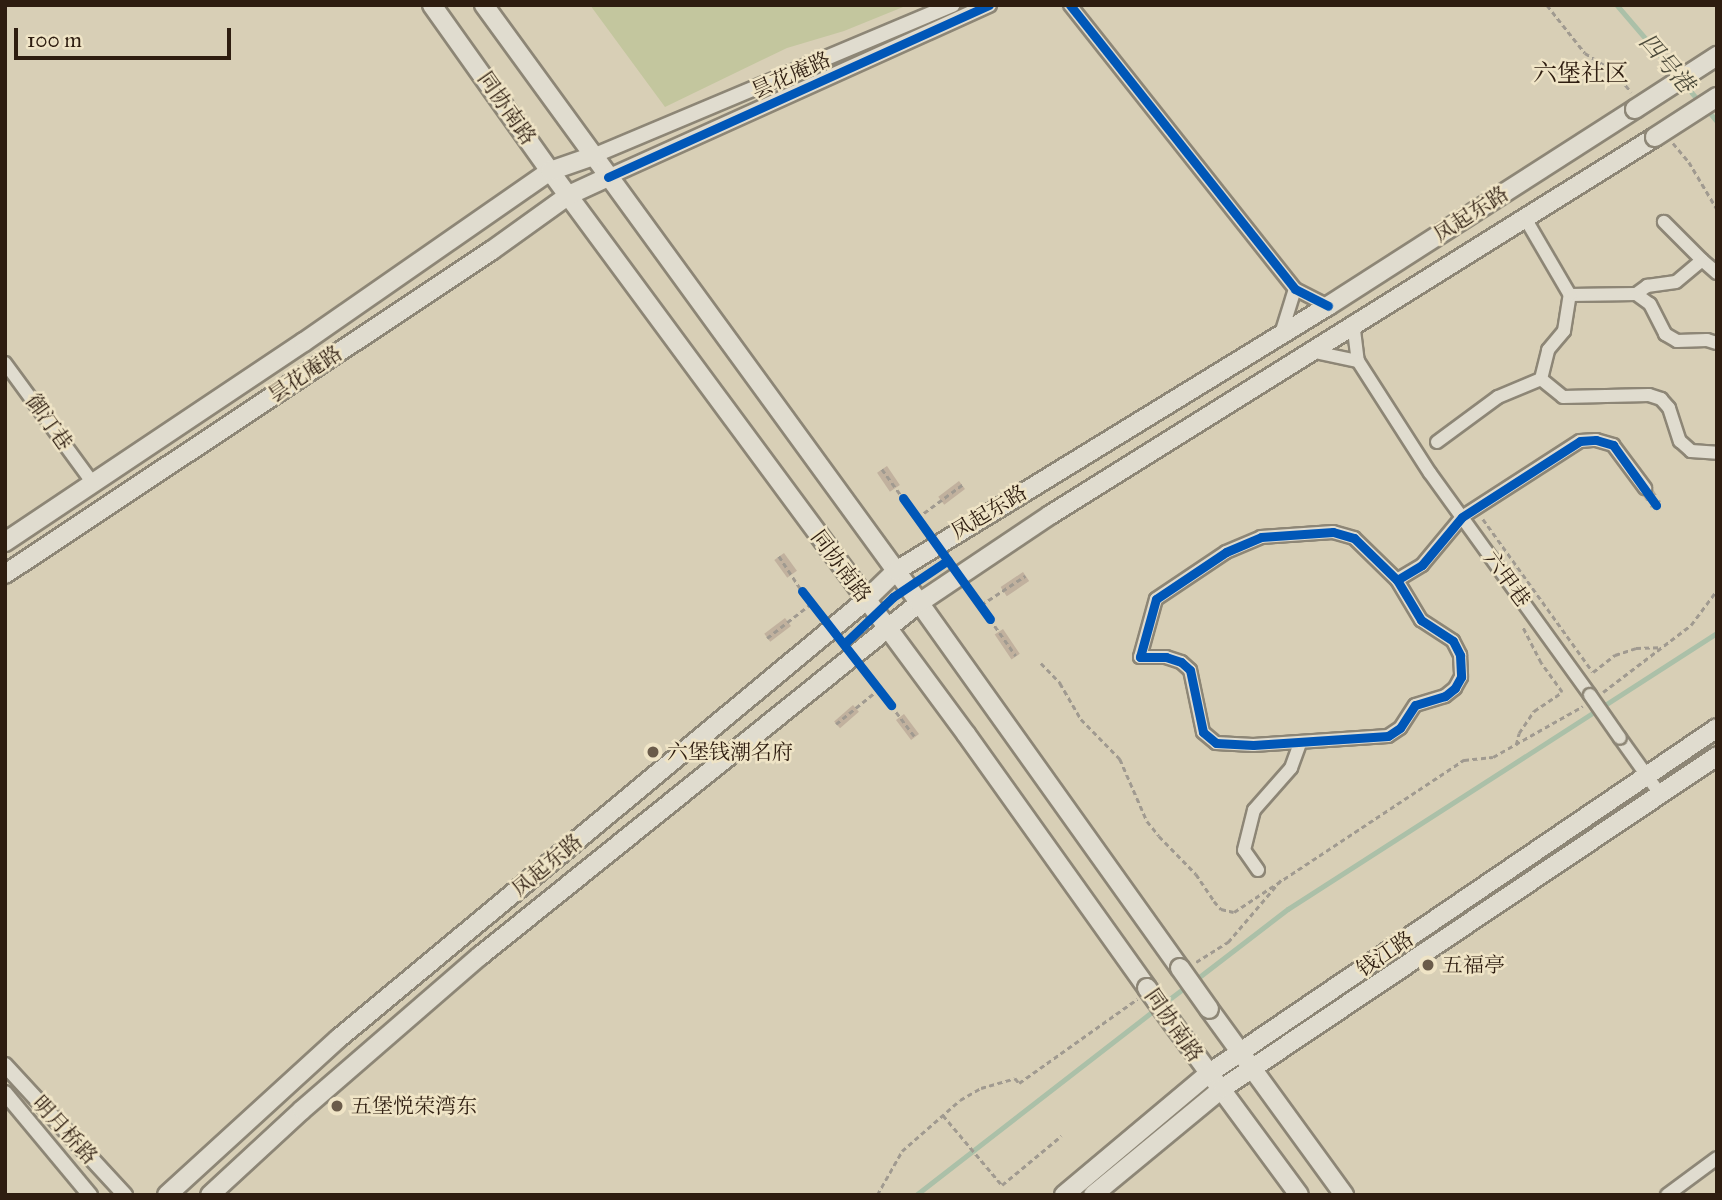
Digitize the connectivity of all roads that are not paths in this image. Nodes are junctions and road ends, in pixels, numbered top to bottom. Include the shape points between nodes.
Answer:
1 (432, 5) edge
2 (484, 5) edge
3 (953, 5) edge
4 (989, 5) edge
5 (1070, 5) edge
6 (1717, 56) edge
7 (1717, 97) edge
8 (593, 156) junction
9 (550, 171) junction
10 (608, 177) junction
11 (569, 195) junction
12 (1525, 218) junction
13 (1664, 222) dead end
14 (1702, 260) junction
15 (1717, 273) edge
16 (1295, 289) junction
17 (1570, 295) junction
18 (1636, 295) junction
19 (1328, 306) junction
20 (1353, 322) junction
21 (1281, 334) junction
22 (1717, 344) edge
23 (1308, 351) junction
24 (1358, 360) junction
25 (5, 363) edge
26 (1541, 379) junction
27 (1437, 442) dead end
28 (1717, 453) edge
29 (92, 482) junction
30 (1645, 488) tunnel mouth
31 (1462, 517) junction
32 (5, 542) edge
33 (896, 571) junction
34 (5, 574) edge
35 (1397, 580) junction
36 (865, 601) junction
37 (919, 603) junction
38 (889, 628) junction
39 (1717, 728) edge
40 (1300, 743) junction
41 (1717, 756) edge
42 (1648, 776) junction
43 (1660, 794) junction
44 (1258, 870) dead end
45 (1240, 1052) junction
46 (5, 1065) edge
47 (1252, 1069) junction
48 (1208, 1074) junction
49 (1223, 1088) junction
50 (5, 1093) edge
51 (1717, 1158) edge
52 (90, 1195) edge
53 (125, 1195) edge
54 (167, 1195) edge
55 (210, 1195) edge
56 (1064, 1195) edge
57 (1093, 1195) edge
58 (1299, 1195) edge
59 (1344, 1195) edge
60 (1667, 1195) edge

1 - 9 main road, 同协南路
2 - 8 main road, 同协南路
3 - 8 street, 昙花庵路
4 - 10 street, 昙花庵路
5 - 16 street
6 - 19 main road, 凤起东路, bridge
7 - 12 main road, 凤起东路, bridge
8 - 9 main road, 昙花庵路
8 - 10 main road, 同协南路
9 - 11 main road, 同协南路
9 - 29 main road, 昙花庵路
10 - 11 main road, 昙花庵路
10 - 33 main road, 同协南路
11 - 34 main road, 昙花庵路
11 - 36 main road, 同协南路
12 - 17 street
12 - 20 main road, 凤起东路
13 - 14 street
14 - 15 street
14 - 18 street via 1676,282 1647,286
16 - 19 street
16 - 21 street
17 - 18 street
17 - 26 street via 1564,331 1548,351
18 - 22 street via 1650,304 1665,334 1677,341
19 - 21 main road, 凤起东路
20 - 23 main road, 凤起东路
20 - 24 street, 六甲巷
21 - 33 main road, 凤起东路
23 - 24 street
23 - 37 main road, 凤起东路
24 - 31 street, 六甲巷
25 - 29 street, 御汀巷
26 - 27 street via 1498,397
26 - 28 street via 1563,397 1649,395 1661,399 1669,408 1680,441 1691,451
29 - 32 main road, 昙花庵路
30 - 31 street via 1613,445 1580,441
31 - 35 street via 1422,565
31 - 42 street, 六甲巷, bridge
33 - 36 main road, 凤起东路
33 - 37 main road, 同协南路
35 - 40 street via 1421,620 1453,641 1461,666 1455,688 1415,705 1400,728 1388,736
35 - 40 street via 1354,538 1333,532 1301,533 1261,537 1226,552 1156,598 1140,657 1166,657 1191,670 1203,732 1228,746
36 - 38 main road, 同协南路
36 - 54 main road, 凤起东路 via 420,970
37 - 38 main road, 凤起东路
37 - 45 main road, 同协南路, bridge via 1188,965 1209,1009
38 - 48 main road, 同协南路, bridge via 1143,993 1176,1028
38 - 55 main road, 凤起东路 via 480,956
39 - 42 main road, 钱江路
40 - 44 street via 1291,768 1254,810 1244,849
41 - 43 main road, 钱江路
42 - 43 street, 六甲巷
42 - 45 main road, 钱江路
43 - 47 main road, 钱江路
45 - 47 main road, 同协南路
45 - 48 main road, 钱江路
46 - 53 street, 明月桥路
47 - 49 main road, 钱江路
47 - 59 main road, 同协南路
48 - 49 main road, 同协南路
48 - 56 main road, 钱江路
49 - 57 main road, 钱江路
49 - 58 main road, 同协南路
50 - 52 street, 明月桥路
51 - 60 street

